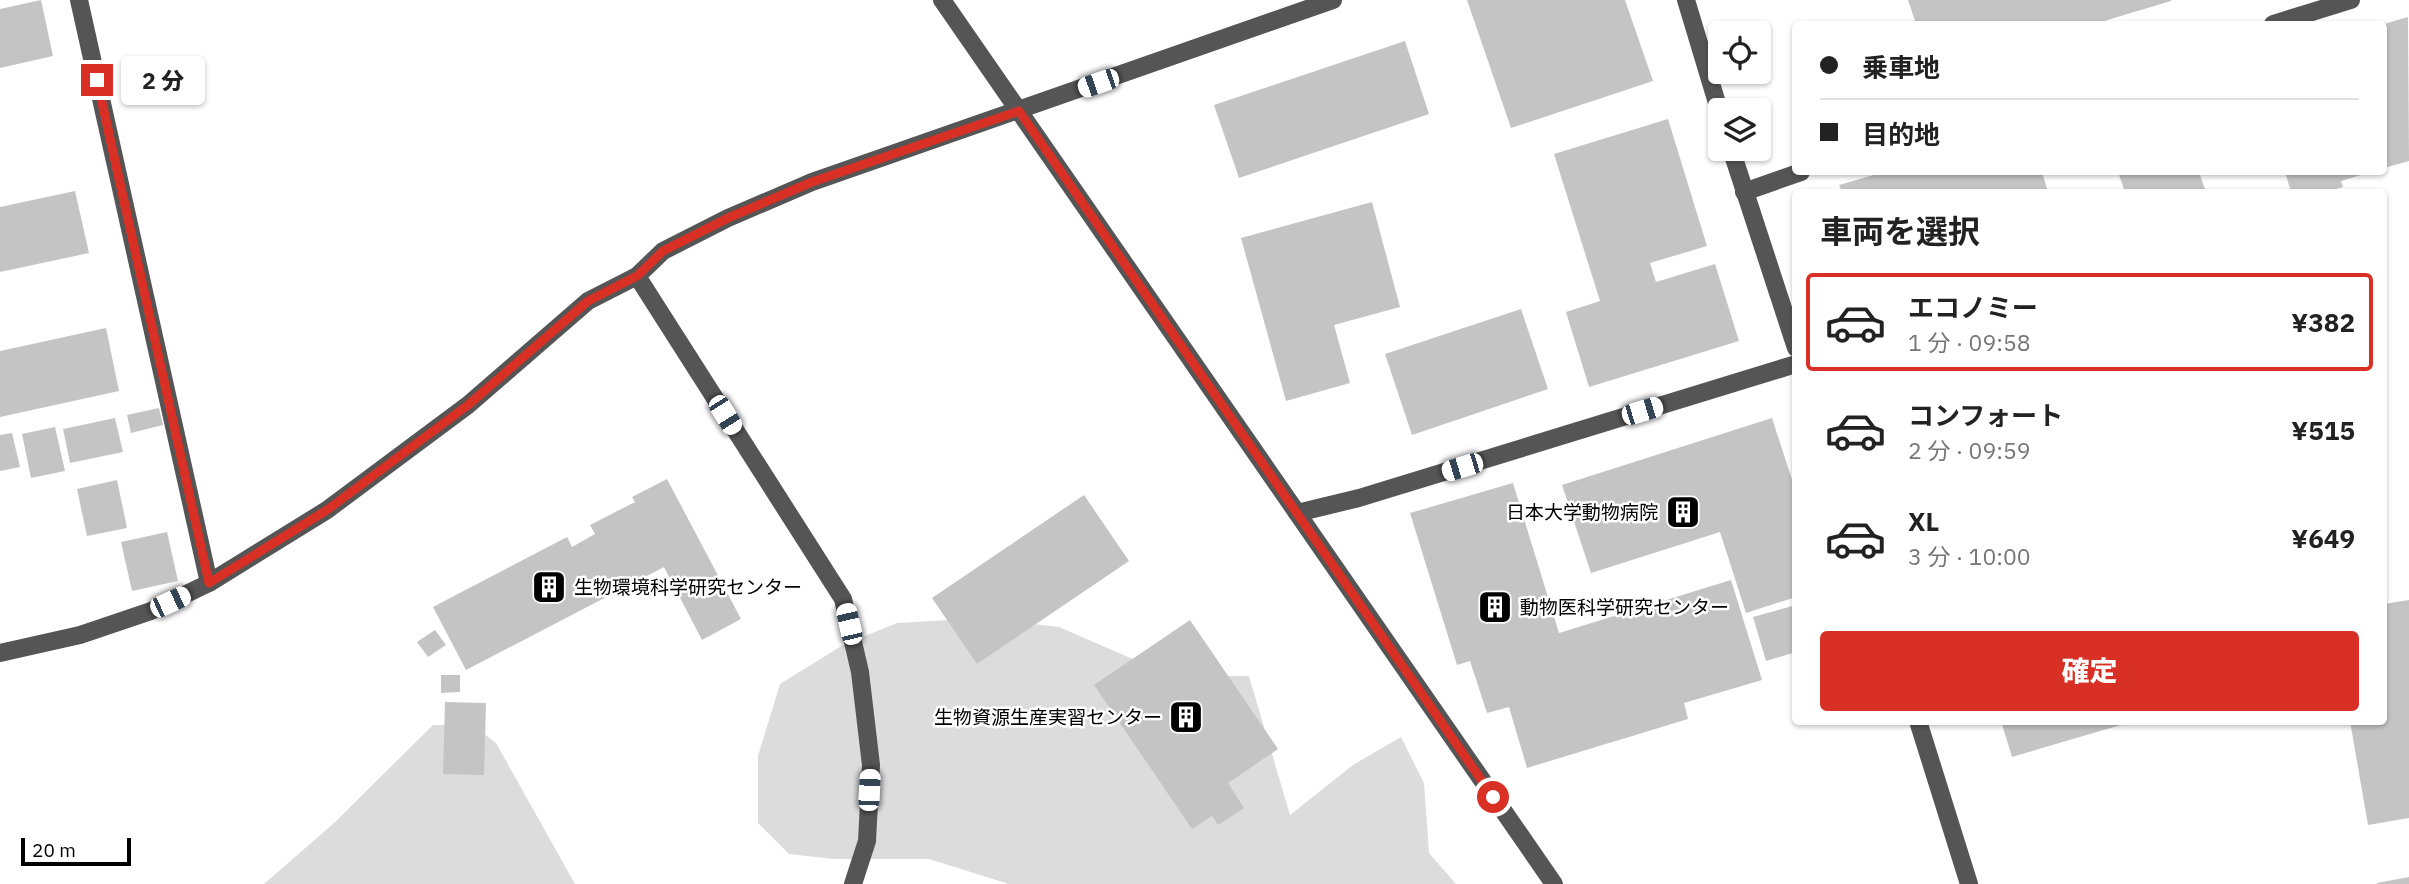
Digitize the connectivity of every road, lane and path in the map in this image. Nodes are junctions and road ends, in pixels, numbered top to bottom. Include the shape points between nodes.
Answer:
1 (79, 0) edge
2 (942, 0) edge
3 (1333, 0) edge
4 (1686, 0) edge
5 (2351, 0) edge
6 (2283, 21) edge
7 (1715, 98) edge
8 (1019, 111) junction
9 (1735, 161) edge
10 (1792, 175) edge
11 (1744, 192) junction
12 (637, 276) junction
13 (1792, 336) edge
14 (1792, 365) edge
15 (1297, 513) junction
16 (209, 583) junction
17 (0, 653) edge
18 (1919, 725) edge
19 (853, 884) edge
20 (1554, 884) edge
21 (1969, 884) edge

1 - 16 street
2 - 8 street
3 - 8 street
4 - 7 street
5 - 6 street
8 - 12 street via 812,182 728,218 663,251
8 - 15 street
9 - 11 street
10 - 11 street
11 - 13 street
12 - 16 street via 588,301 468,405 327,510
12 - 19 street via 843,599 860,672 871,765 867,841
14 - 15 street
15 - 20 street
16 - 17 street via 151,611 80,635
18 - 21 street

